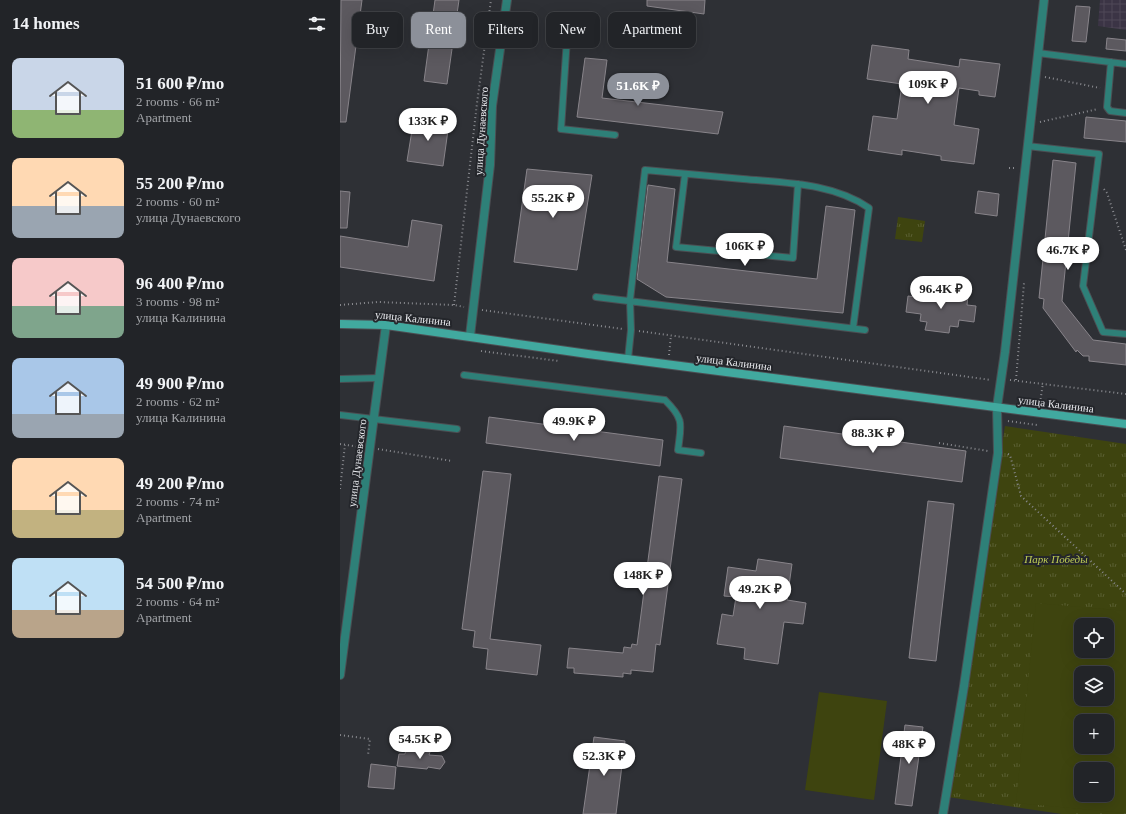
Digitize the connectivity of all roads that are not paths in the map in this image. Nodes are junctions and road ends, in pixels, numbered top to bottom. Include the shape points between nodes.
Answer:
1 (507, 0) edge
2 (1044, 0) edge
3 (566, 48) edge
4 (1038, 54) junction
5 (1111, 62) junction
6 (1126, 64) edge
7 (1126, 113) edge
8 (615, 135) dead end
9 (1027, 146) junction
10 (685, 174) junction
11 (798, 184) junction
12 (596, 296) dead end
13 (630, 300) junction
14 (340, 324) edge
15 (386, 324) junction
16 (853, 328) junction
17 (865, 330) dead end
18 (1126, 334) edge
19 (470, 336) junction
20 (628, 359) junction
21 (464, 375) dead end
22 (379, 378) junction
23 (340, 379) edge
24 (997, 407) junction
25 (340, 415) edge
26 (374, 420) junction
27 (1126, 424) edge
28 (456, 429) dead end
29 (701, 454) dead end
30 (340, 675) edge
31 (943, 814) edge

1 - 19 street, улица Дунаевского via 492,106 490,165
2 - 4 street
3 - 8 lane via 561,129
4 - 5 lane
4 - 9 street
5 - 6 lane
5 - 7 lane via 1107,107 1110,111
9 - 18 lane via 1099,154 1083,286 1103,332
9 - 24 street
10 - 11 lane
10 - 11 lane via 676,247 794,258
10 - 13 lane via 645,170
11 - 16 lane via 827,189 855,198 869,208
12 - 13 lane
13 - 16 lane
13 - 20 lane via 631,330
14 - 15 main road, улица Калинина
15 - 19 main road, улица Калинина
15 - 22 street, улица Дунаевского
16 - 17 lane
19 - 20 main road, улица Калинина
20 - 24 main road, улица Калинина
21 - 29 lane via 665,400 678,413 681,425 678,450
22 - 23 lane
22 - 26 street, улица Дунаевского
24 - 27 main road, улица Калинина
24 - 31 street via 998,453
25 - 26 lane
26 - 28 lane
26 - 30 street, улица Дунаевского

